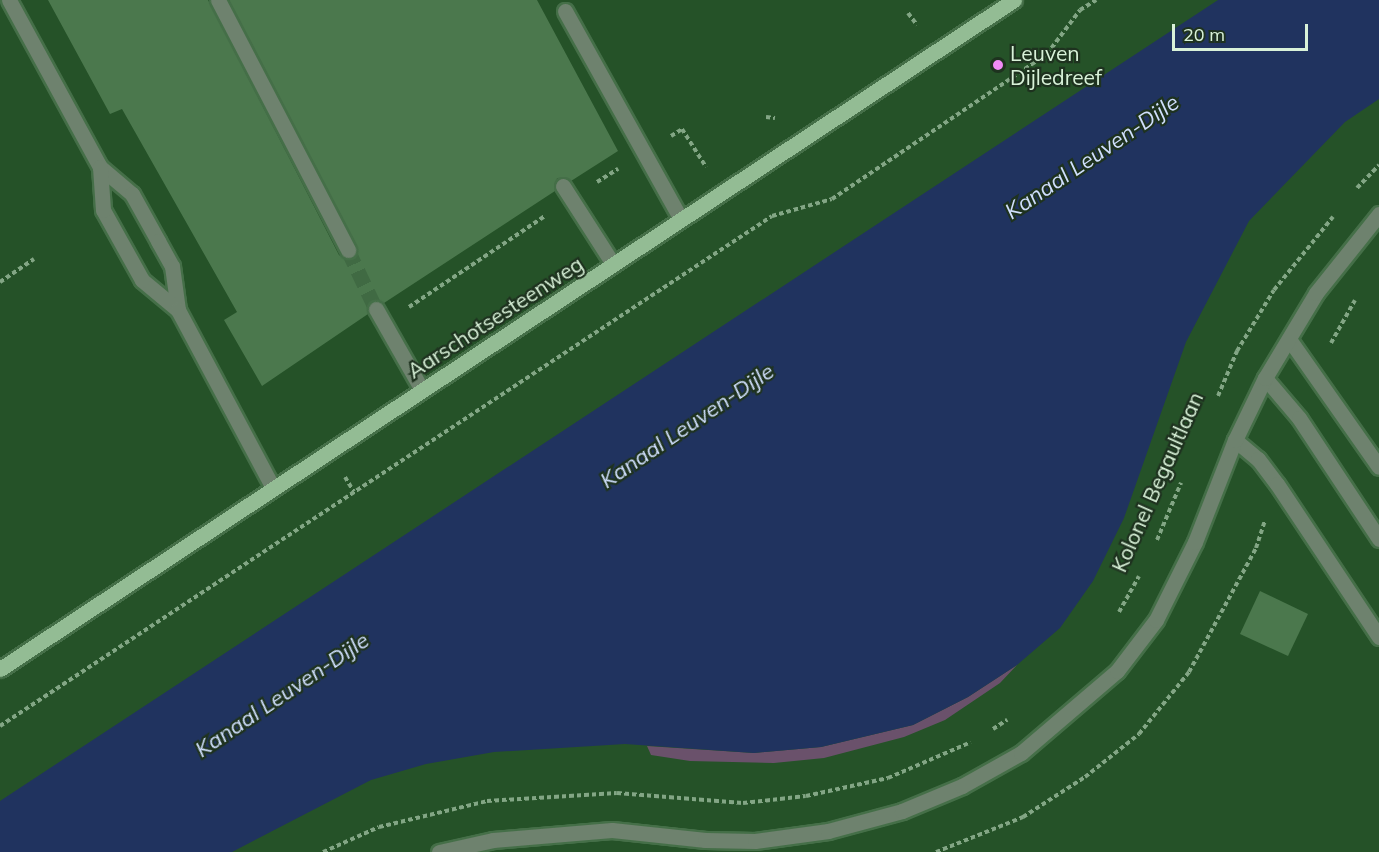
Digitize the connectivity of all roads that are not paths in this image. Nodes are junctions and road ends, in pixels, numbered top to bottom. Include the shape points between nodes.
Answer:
1 (9, 0) edge
2 (218, 0) edge
3 (1014, 0) edge
4 (565, 11) dead end
5 (100, 167) junction
6 (563, 186) dead end
7 (1379, 214) edge
8 (681, 219) junction
9 (348, 250) tunnel mouth
10 (613, 264) junction
11 (376, 309) tunnel mouth
12 (178, 310) junction
13 (1289, 339) junction
14 (1265, 378) junction
15 (422, 390) junction
16 (1235, 440) junction
17 (1379, 467) edge
18 (273, 488) junction
19 (1379, 539) edge
20 (1379, 637) edge
21 (0, 669) edge
22 (705, 846) edge
23 (439, 852) edge

1 - 5 street
2 - 9 street
3 - 8 main road, Aarschotsesteenweg
4 - 8 street
5 - 12 street via 132,194 159,241 172,266
5 - 12 street via 104,210 142,280
6 - 10 street
7 - 13 street via 1316,293
8 - 10 main road, Aarschotsesteenweg
10 - 15 main road, Aarschotsesteenweg
11 - 15 street
12 - 18 street
13 - 14 street
13 - 17 street
14 - 16 street
14 - 19 street via 1299,418
15 - 18 main road, Aarschotsesteenweg
16 - 20 street via 1258,459 1277,484
16 - 22 street via 1195,542 1156,620 1117,671 1021,753 962,786 902,811 828,831
18 - 21 main road, Aarschotsesteenweg
22 - 23 street via 612,830 493,840

